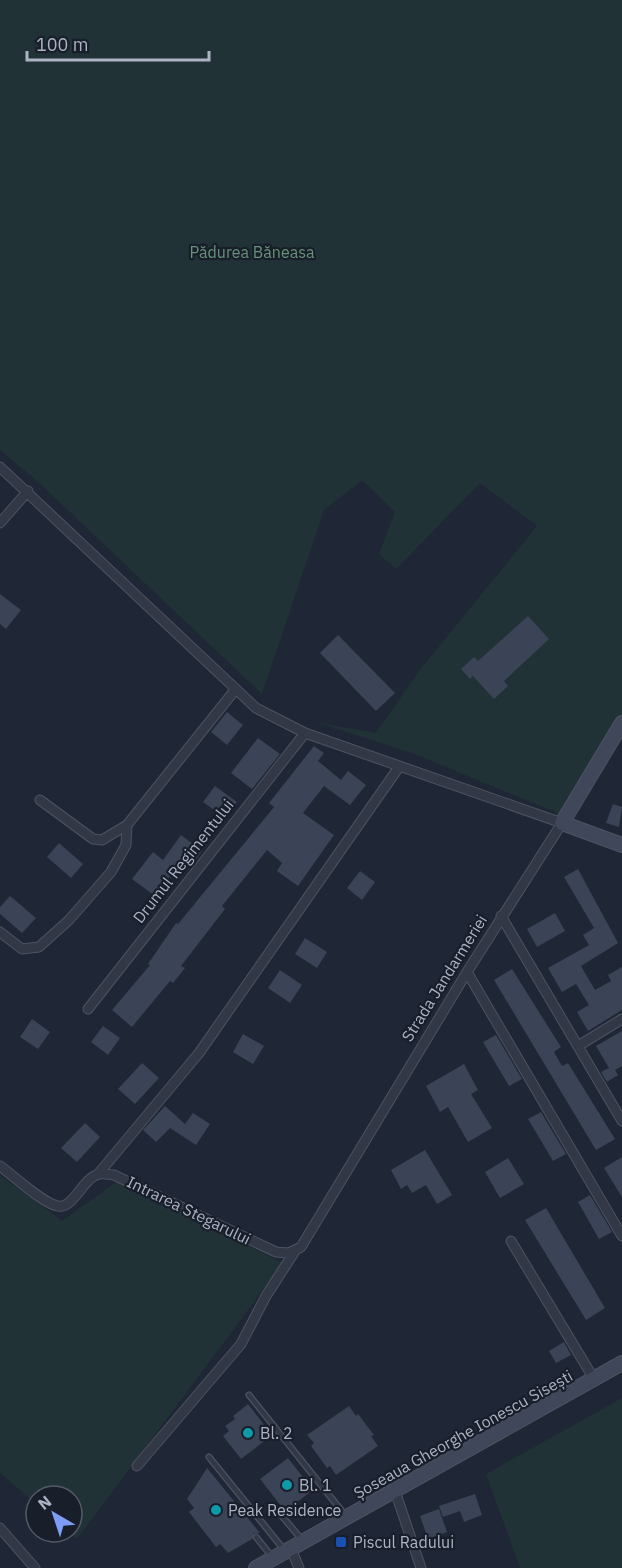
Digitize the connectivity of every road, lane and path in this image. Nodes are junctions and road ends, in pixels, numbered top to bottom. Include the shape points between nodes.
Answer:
1 (0, 467) edge
2 (27, 491) junction
3 (0, 523) edge
4 (235, 690) junction
5 (622, 723) edge
6 (305, 733) junction
7 (399, 767) junction
8 (40, 800) dead end
9 (562, 823) junction
10 (127, 825) junction
11 (622, 844) edge
12 (501, 916) junction
13 (0, 932) edge
14 (467, 972) junction
15 (88, 1009) dead end
16 (622, 1019) edge
17 (578, 1046) junction
18 (622, 1121) edge
19 (0, 1166) edge
20 (99, 1173) junction
21 (622, 1236) edge
22 (511, 1241) dead end
23 (294, 1251) junction
24 (622, 1364) edge
25 (594, 1379) junction
26 (249, 1395) dead end
27 (209, 1457) dead end
28 (137, 1466) dead end
29 (395, 1491) junction
30 (281, 1515) dead end
31 (347, 1518) junction
32 (0, 1528) edge
33 (256, 1537) dead end
34 (289, 1550) junction
35 (35, 1568) edge
36 (256, 1568) edge
37 (299, 1568) edge
38 (421, 1568) edge

1 - 2 street
2 - 3 street
2 - 4 street
4 - 6 street via 256,708
4 - 10 street
5 - 9 main road, Strada Jandarmeriei
6 - 7 street
6 - 15 street, Drumul Regimentului
7 - 9 street
7 - 20 street via 200,1053
8 - 10 street via 93,839 102,840
9 - 11 main road
9 - 12 street, Strada Jandarmeriei
10 - 13 street via 126,845 111,872 69,921 39,947 22,949
12 - 14 street, Strada Jandarmeriei
12 - 17 street
14 - 21 street
14 - 23 street, Strada Jandarmeriei via 309,1237
16 - 17 street
17 - 18 street
19 - 20 street via 60,1207
20 - 23 street, Intrarea Stegarului via 127,1180 276,1252
22 - 25 street
23 - 28 street, Strada Jandarmeriei via 241,1344
24 - 25 main road, Șoseaua Gheorghe Ionescu Sisești
25 - 29 main road, Șoseaua Gheorghe Ionescu Sisești
26 - 31 lane
27 - 34 lane
29 - 31 main road, Șoseaua Gheorghe Ionescu Sisești
29 - 38 street
30 - 34 lane
31 - 34 main road, Șoseaua Gheorghe Ionescu Sisești
32 - 35 street
33 - 34 lane
34 - 36 main road, Șoseaua Gheorghe Ionescu Sisești
34 - 37 street

